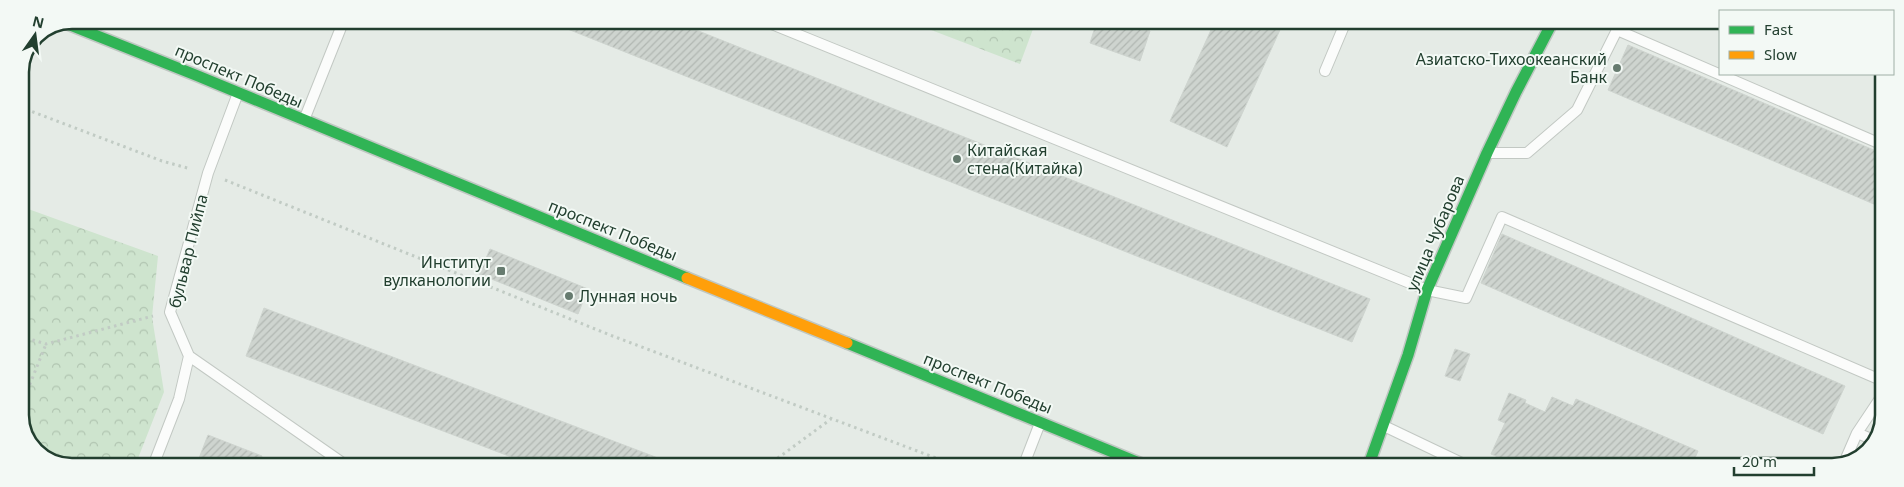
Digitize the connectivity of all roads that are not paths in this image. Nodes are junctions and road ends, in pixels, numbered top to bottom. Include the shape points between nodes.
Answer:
1 (80, 29) edge
2 (340, 29) edge
3 (784, 29) edge
4 (1343, 29) edge
5 (1549, 29) edge
6 (1325, 71) dead end
7 (1719, 74) edge
8 (1721, 75) edge
9 (238, 92) junction
10 (304, 121) junction
11 (1875, 141) edge
12 (1487, 154) junction
13 (1427, 290) junction
14 (190, 356) junction
15 (1875, 378) edge
16 (1875, 406) edge
17 (1041, 422) junction
18 (1384, 426) junction
19 (1857, 434) junction
20 (1868, 438) edge
21 (1847, 455) edge
22 (156, 458) edge
23 (336, 458) edge
24 (1026, 458) edge
25 (1127, 458) edge
26 (1372, 458) edge
27 (1451, 458) edge

1 - 9 main road, проспект Победы
2 - 10 lane
3 - 13 lane
4 - 6 lane
5 - 12 main road, улица Чубарова
7 - 12 lane via 1617,30 1577,110 1527,153
8 - 11 lane
9 - 10 main road, проспект Победы
9 - 14 lane, бульвар Пийпа via 208,173 170,312
10 - 17 main road, проспект Победы
12 - 13 main road, улица Чубарова
13 - 15 lane via 1466,298 1502,217
13 - 18 main road, улица Чубарова
14 - 22 lane via 179,399
14 - 23 lane
16 - 19 lane
17 - 24 lane
17 - 25 main road, проспект Победы
18 - 26 main road, улица Чубарова
18 - 27 lane
19 - 20 lane
19 - 21 lane

